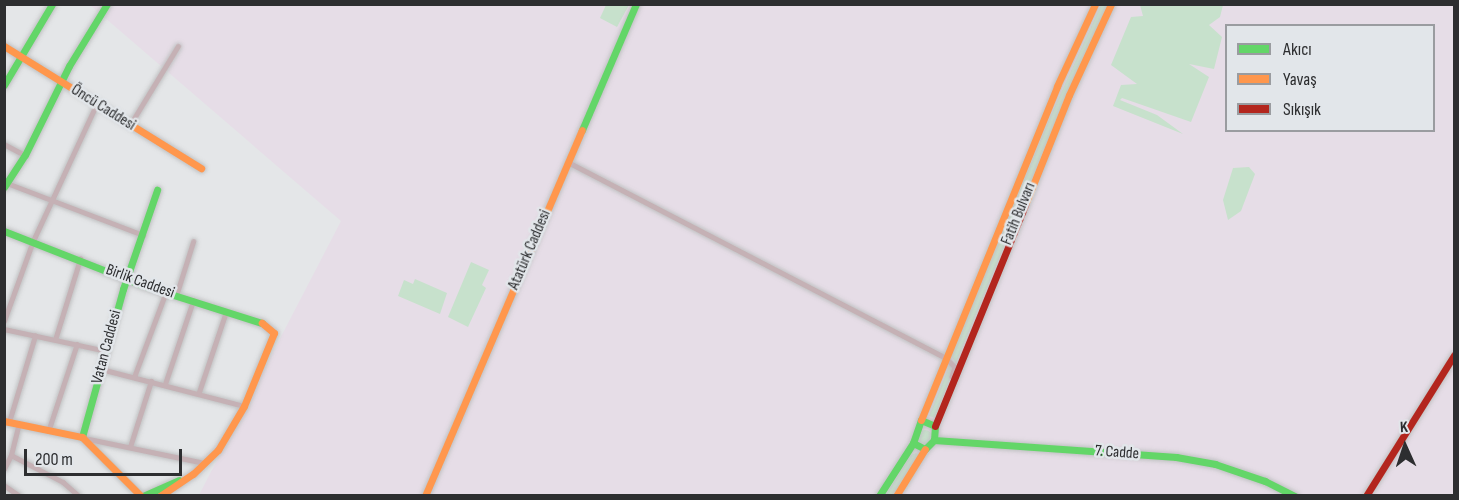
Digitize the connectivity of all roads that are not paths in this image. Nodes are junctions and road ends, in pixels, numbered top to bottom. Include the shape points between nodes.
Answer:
1 (52, 4) edge
2 (106, 4) edge
3 (636, 4) edge
4 (1095, 4) edge
5 (1111, 4) edge
6 (4, 46) edge
7 (178, 46) dead end
8 (21, 57) junction
9 (61, 81) junction
10 (4, 85) edge
11 (97, 103) junction
12 (130, 125) junction
13 (4, 144) edge
14 (25, 155) junction
15 (567, 162) junction
16 (201, 168) dead end
17 (6, 185) edge
18 (157, 190) dead end
19 (53, 201) junction
20 (4, 231) edge
21 (143, 235) junction
22 (33, 241) junction
23 (194, 242) dead end
24 (80, 259) junction
25 (128, 279) junction
26 (166, 292) junction
27 (176, 296) junction
28 (193, 301) junction
29 (226, 312) junction
30 (4, 321) edge
31 (4, 329) edge
32 (35, 336) junction
33 (55, 340) junction
34 (77, 344) junction
35 (107, 351) junction
36 (1455, 355) edge
37 (946, 358) junction
38 (101, 369) junction
39 (134, 377) junction
40 (150, 381) junction
41 (165, 384) junction
42 (949, 387) junction
43 (199, 392) junction
44 (244, 406) junction
45 (921, 420) junction
46 (7, 421) edge
47 (19, 424) junction
48 (935, 426) junction
49 (50, 429) junction
50 (82, 437) junction
51 (934, 440) junction
52 (913, 443) junction
53 (130, 447) junction
54 (925, 449) junction
55 (11, 455) junction
56 (207, 463) junction
57 (4, 469) edge
58 (193, 474) junction
59 (4, 485) edge
60 (20, 495) edge
61 (79, 495) edge
62 (142, 495) edge
63 (160, 495) edge
64 (425, 495) edge
65 (879, 495) edge
66 (896, 495) edge
67 (1295, 495) edge
68 (1366, 495) edge

1 - 8 street
2 - 9 street
3 - 15 street, Atatürk Caddesi
4 - 37 street, Fatih Bulvarı
5 - 42 street, Fatih Bulvarı via 1069,95
6 - 8 street, Öncü Caddesi
7 - 12 street
8 - 9 street, Öncü Caddesi
8 - 10 street
9 - 11 street, Öncü Caddesi
9 - 14 street
11 - 12 street, Öncü Caddesi
11 - 19 street
12 - 16 street, Öncü Caddesi
13 - 14 street
14 - 17 street
15 - 37 street
15 - 64 street, Atatürk Caddesi
17 - 19 street
18 - 21 street, Vatan Caddesi
19 - 21 street
19 - 22 street
20 - 22 street, Birlik Caddesi
21 - 25 street, Vatan Caddesi
22 - 24 street, Birlik Caddesi
22 - 30 street
23 - 27 street
24 - 25 street, Birlik Caddesi
24 - 33 street
25 - 26 street, Birlik Caddesi
25 - 35 street, Vatan Caddesi
26 - 27 street, Birlik Caddesi
26 - 39 street
27 - 28 street, Birlik Caddesi
28 - 29 street, Birlik Caddesi
28 - 41 street
29 - 43 street
29 - 44 street, Birlik Caddesi via 267,325 274,333
31 - 32 street
32 - 33 street
32 - 46 street
33 - 34 street
34 - 35 street
34 - 49 street
35 - 38 street, Vatan Caddesi
36 - 68 street
37 - 42 street via 955,367
37 - 45 street, Fatih Bulvarı
38 - 39 street
38 - 50 street, Vatan Caddesi
39 - 40 street
40 - 41 street
40 - 53 street
41 - 43 street
42 - 48 street, Fatih Bulvarı
43 - 44 street
44 - 56 street
45 - 48 street
45 - 52 street, Fatih Bulvarı
46 - 47 street
47 - 49 street
47 - 55 street
48 - 51 street, Fatih Bulvarı
49 - 50 street
50 - 53 street
50 - 62 street
51 - 54 street
51 - 67 street, 7. Cadde via 1176,457 1215,465
52 - 54 street
52 - 65 street, Fatih Bulvarı
53 - 56 street
54 - 66 street
55 - 57 street
55 - 61 street via 63,482
56 - 58 street
58 - 62 street
58 - 63 street
59 - 60 street

